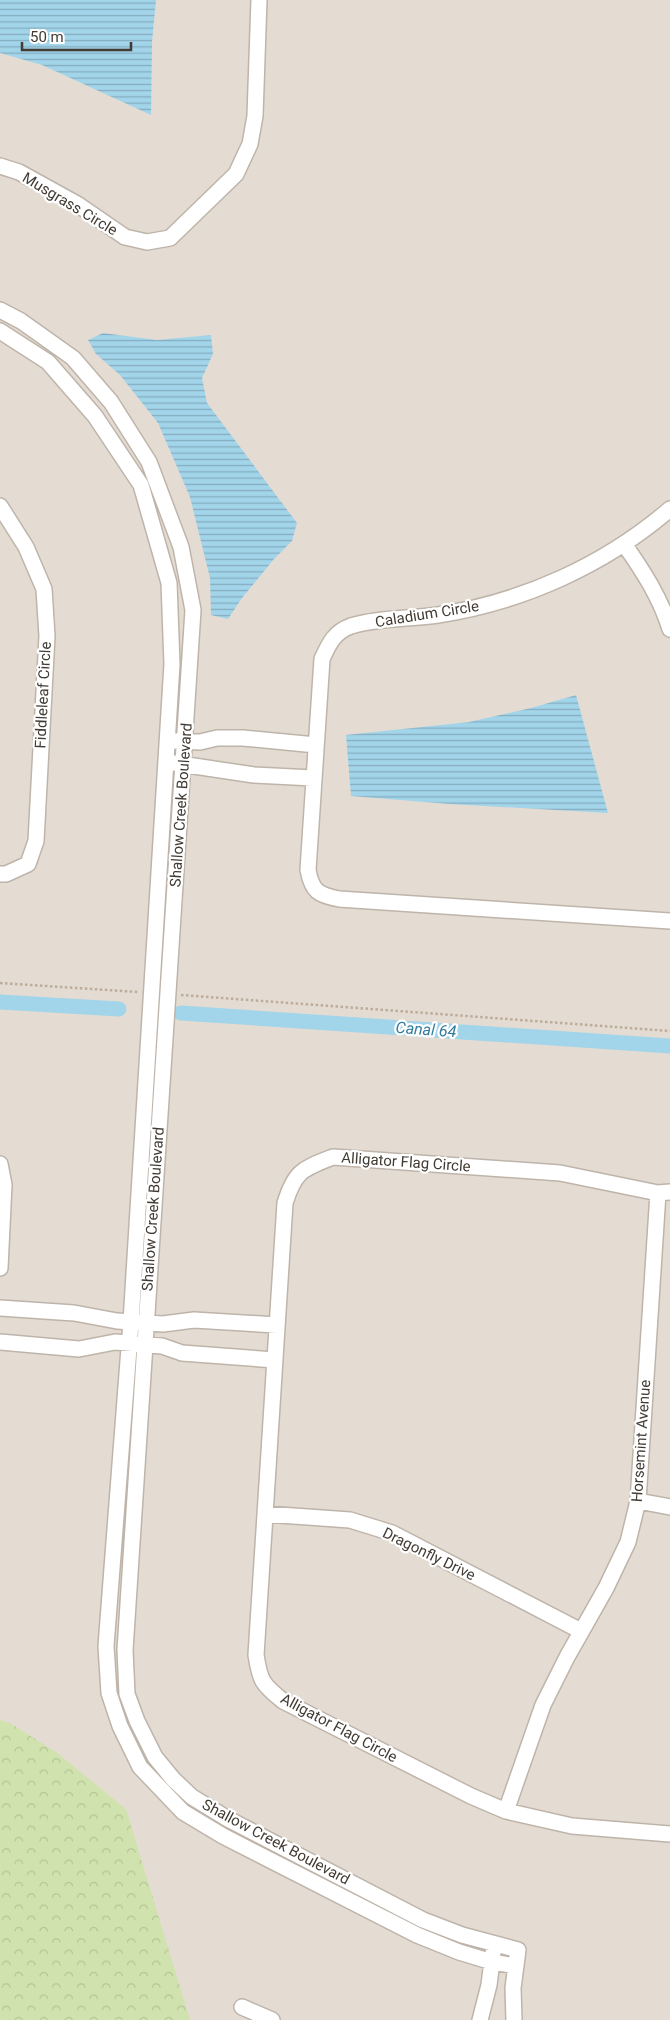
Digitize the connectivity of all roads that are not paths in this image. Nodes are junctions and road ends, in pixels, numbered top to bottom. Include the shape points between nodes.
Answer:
1 (259, 0) edge
2 (0, 166) edge
3 (0, 310) edge
4 (0, 331) edge
5 (0, 506) edge
6 (670, 508) edge
7 (624, 544) junction
8 (670, 629) edge
9 (167, 740) junction
10 (185, 742) junction
11 (316, 745) junction
12 (165, 762) junction
13 (184, 763) junction
14 (313, 778) junction
15 (0, 874) edge
16 (670, 921) edge
17 (0, 1164) edge
18 (664, 1193) edge
19 (0, 1268) edge
20 (0, 1308) edge
21 (138, 1322) junction
22 (277, 1325) junction
23 (0, 1342) edge
24 (129, 1343) junction
25 (144, 1345) junction
26 (275, 1360) junction
27 (638, 1501) junction
28 (670, 1507) edge
29 (265, 1514) junction
30 (581, 1631) junction
31 (506, 1811) junction
32 (670, 1834) edge
33 (494, 1944) junction
34 (492, 1962) junction
35 (516, 1966) junction
36 (242, 2008) dead end
37 (272, 2020) edge
38 (480, 2020) edge
39 (514, 2020) edge

1 - 2 street, Musgrass Circle via 255,116 250,144 236,174 170,238 147,242 125,237 77,204 19,172
3 - 10 street, Shallow Creek Boulevard via 73,358 111,402 150,462 181,547 193,610
4 - 9 street, Shallow Creek Boulevard via 48,362 95,416 141,485 170,583 172,664
5 - 15 street, Fiddleleaf Circle via 26,547 44,589 47,636 36,841 28,864
6 - 7 street, Caladium Circle
7 - 8 street via 664,609
7 - 11 street, Caladium Circle via 552,583 493,603 438,615 350,626 331,639 322,659
9 - 10 street
9 - 12 street, Shallow Creek Boulevard
10 - 11 street via 243,738
10 - 13 street, Shallow Creek Boulevard
11 - 14 street, Caladium Circle
12 - 13 street
12 - 21 street, Shallow Creek Boulevard via 151,994
13 - 14 street via 254,775
13 - 21 street, Shallow Creek Boulevard via 168,994
14 - 16 street, Caladium Circle via 308,870 310,883 321,896
17 - 19 street via 4,1185
18 - 22 street, Alligator Flag Circle via 560,1173 333,1157 305,1168 291,1183 285,1204
18 - 27 street, Horsemint Avenue
20 - 21 street
21 - 22 street via 163,1324 194,1320
21 - 24 street, Shallow Creek Boulevard
21 - 25 street, Shallow Creek Boulevard
22 - 26 street, Alligator Flag Circle
23 - 24 street via 79,1348
24 - 25 street
24 - 34 street, Shallow Creek Boulevard via 106,1646 109,1694 140,1767 183,1812 223,1836 417,1935
25 - 26 street via 162,1346 182,1353
25 - 33 street, Shallow Creek Boulevard via 125,1667 136,1721 155,1757 192,1797 228,1819 423,1920
26 - 29 street, Alligator Flag Circle
27 - 28 street
27 - 30 street, Horsemint Avenue via 628,1542
29 - 30 street, Dragonfly Drive via 350,1520 392,1533
29 - 31 street, Alligator Flag Circle via 256,1655 260,1678 269,1690 283,1701 398,1760
30 - 31 street, Horsemint Avenue via 543,1704
31 - 32 street, Alligator Flag Circle via 572,1826
33 - 34 street
33 - 35 street, Shallow Creek Boulevard via 518,1950
34 - 35 street, Shallow Creek Boulevard
34 - 38 street
35 - 39 street via 512,1988
36 - 37 street

